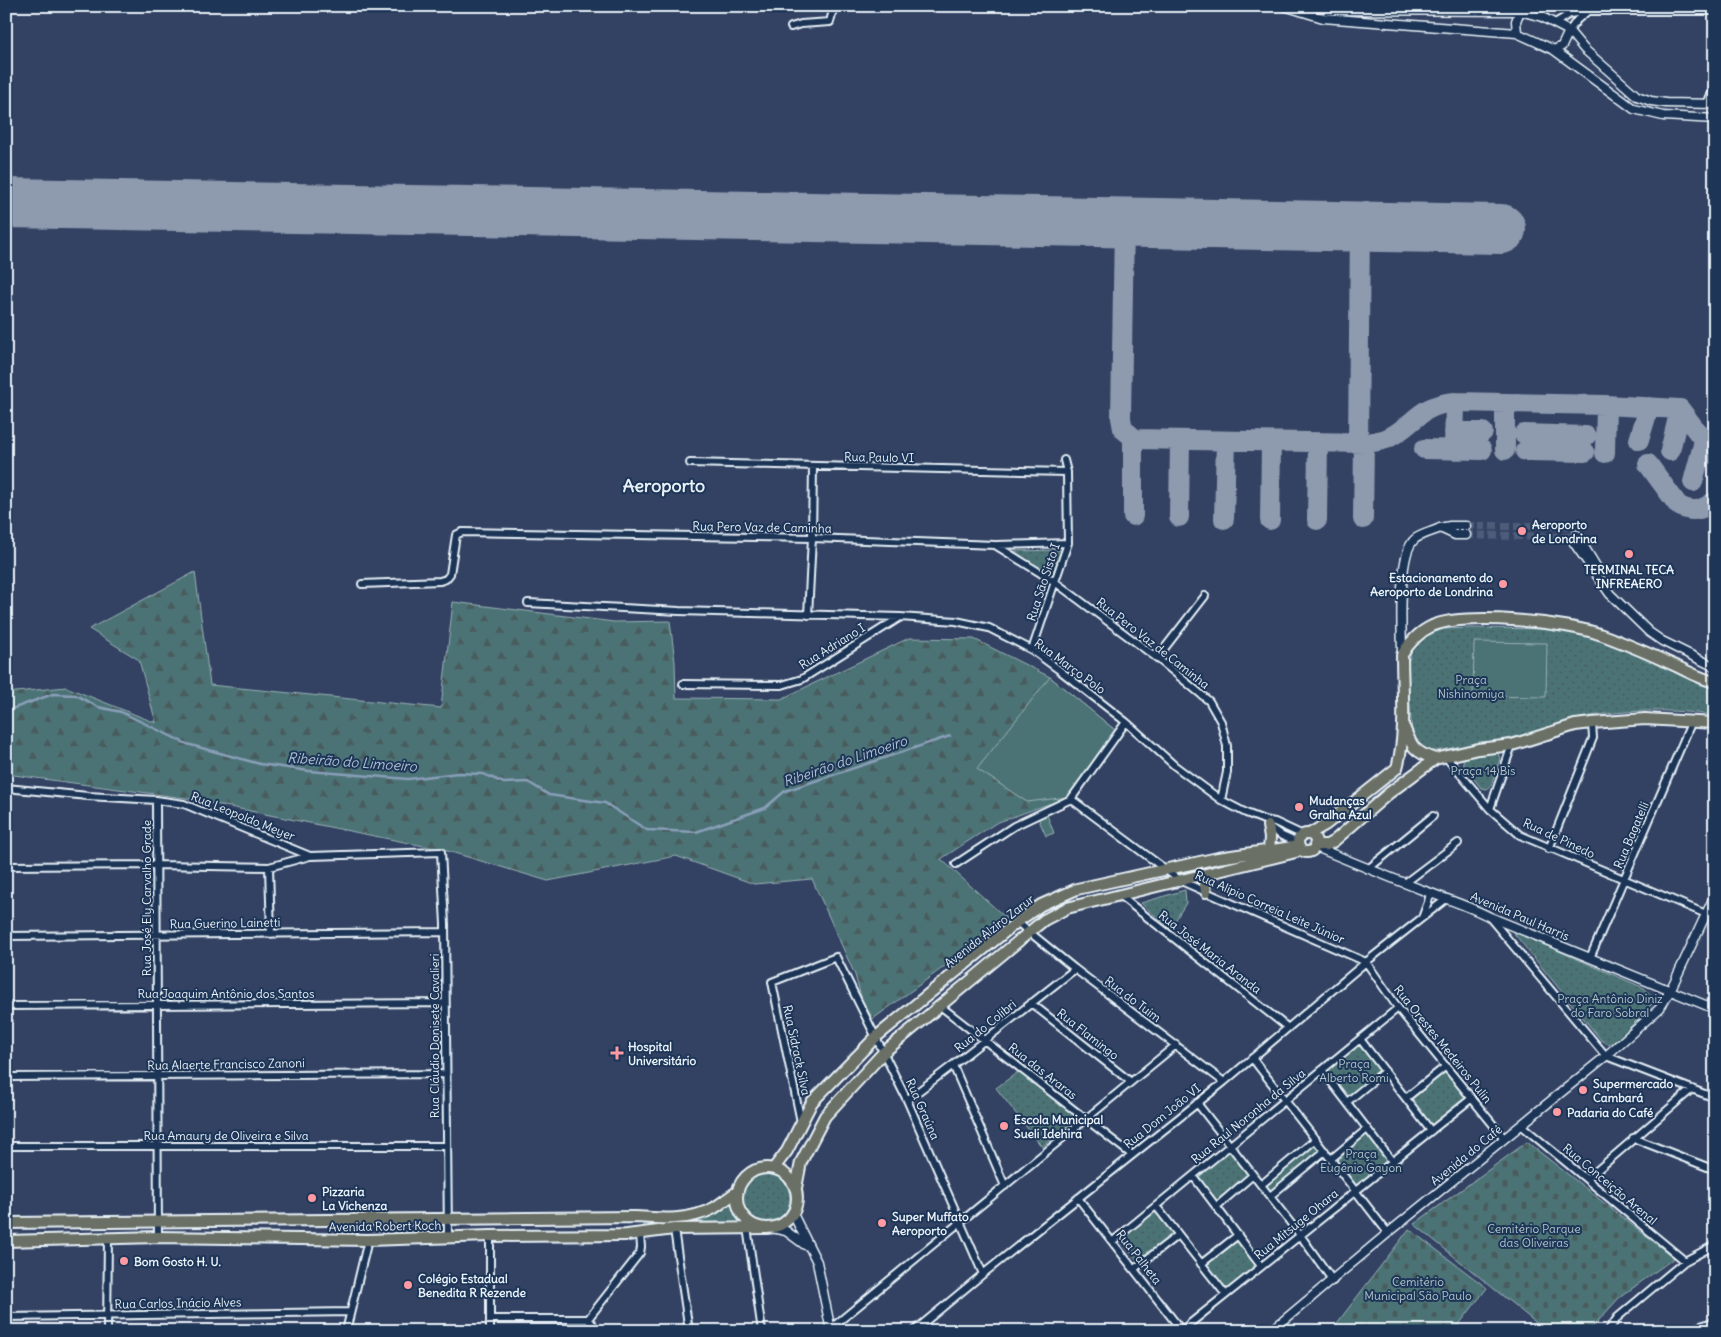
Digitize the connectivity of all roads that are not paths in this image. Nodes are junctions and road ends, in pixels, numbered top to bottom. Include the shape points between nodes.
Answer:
1 (834, 6) edge
2 (1284, 6) edge
3 (1315, 6) edge
4 (1546, 6) edge
5 (1555, 6) edge
6 (1325, 11) edge
7 (1520, 11) junction
8 (1589, 11) junction
9 (1715, 11) edge
10 (1570, 14) junction
11 (1542, 17) junction
12 (1555, 23) junction
13 (791, 28) dead end
14 (1569, 32) junction
15 (1517, 33) junction
16 (1554, 50) junction
17 (1715, 85) edge
18 (1711, 104) edge
19 (1715, 118) edge
20 (1064, 460) dead end
21 (690, 463) dead end
22 (813, 467) junction
23 (1067, 472) junction
24 (1466, 526) tunnel mouth
25 (1440, 528) junction
26 (1466, 535) tunnel mouth
27 (812, 538) junction
28 (1576, 539) tunnel mouth
29 (1068, 543) junction
30 (996, 545) junction
31 (1055, 582) junction
32 (362, 584) dead end
33 (1205, 596) dead end
34 (528, 603) dead end
35 (808, 615) junction
36 (900, 617) junction
37 (1032, 650) junction
38 (1402, 655) junction
39 (1157, 658) junction
40 (1715, 667) edge
41 (1715, 682) edge
42 (684, 684) dead end
43 (1692, 721) junction
44 (1126, 722) junction
45 (1592, 723) junction
46 (1715, 723) edge
47 (1403, 724) junction
48 (1512, 745) junction
49 (1446, 756) junction
50 (1435, 759) junction
51 (1380, 782) junction
52 (6, 788) edge
53 (1389, 793) junction
54 (1071, 799) junction
55 (156, 800) junction
56 (1221, 800) junction
57 (1490, 809) junction
58 (1433, 816) dead end
59 (1266, 823) junction
60 (1302, 842) junction
61 (1458, 842) dead end
62 (1315, 846) junction
63 (1549, 848) junction
64 (1269, 850) junction
65 (441, 852) joint
66 (310, 856) junction
67 (956, 864) dead end
68 (158, 865) junction
69 (6, 866) edge
70 (269, 868) junction
71 (1368, 869) junction
72 (1167, 870) junction
73 (1204, 875) junction
74 (1624, 879) junction
75 (1181, 881) junction
76 (1405, 883) junction
77 (1206, 892) junction
78 (1430, 893) junction
79 (1119, 894) junction
80 (1446, 899) junction
81 (1714, 899) edge
82 (1706, 914) junction
83 (1490, 917) junction
84 (1422, 918) junction
85 (1017, 922) junction
86 (1030, 931) junction
87 (445, 932) junction
88 (271, 934) junction
89 (158, 935) junction
90 (6, 936) edge
91 (1590, 958) junction
92 (1366, 962) junction
93 (1075, 969) junction
94 (772, 982) joint
95 (1670, 991) junction
96 (445, 1003) junction
97 (1031, 1003) junction
98 (158, 1004) junction
99 (939, 1005) junction
100 (6, 1006) edge
101 (1398, 1008) junction
102 (1715, 1009) edge
103 (1287, 1027) junction
104 (876, 1037) junction
105 (1360, 1039) junction
106 (984, 1040) junction
107 (1176, 1045) junction
108 (884, 1052) junction
109 (1606, 1056) junction
110 (1252, 1058) junction
111 (953, 1066) junction
112 (1446, 1066) junction
113 (1322, 1070) junction
114 (1384, 1071) junction
115 (446, 1074) junction
116 (158, 1076) junction
117 (6, 1077) edge
118 (1131, 1082) junction
119 (1224, 1082) junction
120 (1692, 1089) junction
121 (1406, 1098) junction
122 (1472, 1098) junction
123 (1715, 1098) edge
124 (907, 1100) junction
125 (1286, 1100) junction
126 (1346, 1102) junction
127 (1197, 1103) junction
128 (1086, 1119) junction
129 (801, 1123) junction
130 (1521, 1125) junction
131 (1367, 1129) junction
132 (1431, 1131) junction
133 (1504, 1138) junction
134 (1634, 1138) junction
135 (1316, 1139) junction
136 (1230, 1145) junction
137 (6, 1146) edge
138 (159, 1146) junction
139 (446, 1146) junction
140 (1325, 1151) junction
141 (1132, 1155) junction
142 (1331, 1159) junction
143 (1392, 1161) junction
144 (774, 1168) junction
145 (1715, 1170) edge
146 (1254, 1175) junction
147 (1193, 1176) junction
148 (1587, 1179) junction
149 (1261, 1184) junction
150 (1005, 1186) junction
151 (796, 1188) junction
152 (1355, 1191) junction
153 (737, 1192) junction
154 (1270, 1196) junction
155 (1078, 1198) junction
156 (1156, 1206) junction
157 (1216, 1206) junction
158 (793, 1214) junction
159 (631, 1218) junction
160 (448, 1220) junction
161 (159, 1221) junction
162 (961, 1222) junction
163 (6, 1223) edge
164 (747, 1227) junction
165 (768, 1228) junction
166 (674, 1229) junction
167 (1388, 1233) junction
168 (640, 1234) junction
169 (627, 1235) junction
170 (1178, 1235) junction
171 (1238, 1235) junction
172 (1300, 1235) junction
173 (490, 1236) junction
174 (158, 1237) junction
175 (448, 1237) junction
176 (108, 1238) junction
177 (368, 1240) junction
178 (6, 1241) edge
179 (1113, 1241) junction
180 (1715, 1245) edge
181 (812, 1251) junction
182 (1685, 1261) junction
183 (1201, 1264) junction
184 (1261, 1266) junction
185 (1134, 1269) junction
186 (983, 1274) junction
187 (1333, 1281) junction
188 (1226, 1295) junction
189 (350, 1312) junction
190 (107, 1315) junction
191 (6, 1316) edge
192 (490, 1319) junction
193 (588, 1319) junction
194 (1715, 1321) edge
195 (830, 1330) edge
196 (1182, 1330) edge
197 (107, 1331) edge
198 (346, 1331) edge
199 (490, 1331) edge
200 (598, 1331) edge
201 (689, 1331) edge
202 (762, 1331) edge
203 (914, 1331) edge
204 (1271, 1331) edge
205 (1608, 1331) edge
206 (1687, 1331) edge

1 - 13 street via 830,22
2 - 6 street
3 - 6 street
4 - 11 street
5 - 10 street
6 - 7 street
6 - 15 street
7 - 11 street
7 - 15 street via 1516,21
8 - 9 street
8 - 10 street
8 - 14 street
10 - 12 street
11 - 12 street
12 - 14 street
14 - 16 street via 1562,46
14 - 18 street via 1637,96 1659,102
15 - 16 street
16 - 19 street via 1634,109 1662,116
17 - 18 street
20 - 23 street, Rua São Sisto I
21 - 22 street, Rua Paulo VI
22 - 23 street, Rua Paulo VI
22 - 27 street
23 - 29 street, Rua São Sisto I
24 - 25 street
25 - 26 street via 1455,535
25 - 38 street via 1414,540 1406,555
27 - 30 street, Rua Pero Vaz de Caminha
27 - 32 street, Rua Pero Vaz de Caminha via 462,532 456,534 450,574 446,579
27 - 35 street
28 - 40 street via 1610,594 1655,636
29 - 30 street, Rua Pero Vaz de Caminha
29 - 31 street, Rua São Sisto I
30 - 31 street, Rua Pero Vaz de Caminha
31 - 37 street, Rua São Sisto I
31 - 39 street, Rua Pero Vaz de Caminha
33 - 39 street
34 - 35 street, Rua Março Polo
35 - 36 street, Rua Março Polo
36 - 37 street, Rua Março Polo via 956,621 989,628
36 - 42 street, Rua Adriano I via 802,678 782,685
37 - 44 street, Rua Março Polo
38 - 41 main road via 1421,632 1452,620 1556,624 1603,635
38 - 47 main road
39 - 56 street, Rua Pero Vaz de Caminha via 1209,701 1221,722 1227,746 1227,772
43 - 45 main road via 1645,719
43 - 46 main road
43 - 74 street, Rua Bagatelli
44 - 54 street
44 - 56 street, Rua Março Polo via 1175,766
45 - 48 main road
45 - 63 street via 1593,738
47 - 50 main road via 1413,747
47 - 51 main road via 1398,768
48 - 49 main road
48 - 57 street
49 - 50 main road
49 - 57 street, Rua de Pinedo
50 - 53 main road
51 - 53 main road
51 - 60 main road
52 - 55 street, Rua Leopoldo Meyer
53 - 62 main road via 1334,841
54 - 67 street via 1014,826
54 - 72 street, Rua Alípio Correia Leite Júnior
55 - 66 street, Rua Leopoldo Meyer via 184,804
55 - 68 street, Rua José Ely Carvalho Grade
56 - 59 street, Rua Março Polo
57 - 63 street, Rua de Pinedo via 1520,835
58 - 71 street
59 - 60 street, Rua Março Polo via 1275,822
59 - 64 main road
60 - 62 main road via 1314,837
60 - 64 main road, Avenida Alziro Zarur
60 - 73 main road, Avenida Alziro Zarur
61 - 76 street
62 - 71 street, Avenida Paul Harris
63 - 74 street, Rua de Pinedo
64 - 72 main road, Avenida Alziro Zarur
65 - 66 street, Rua Leopoldo Meyer
65 - 87 street, Rua Cláudio Donisete Cavalieri
66 - 70 street
68 - 69 street
68 - 70 street
68 - 89 street, Rua José Ely Carvalho Grade
70 - 88 street
71 - 76 street, Avenida Paul Harris
72 - 75 street, Rua Alípio Correia Leite Júnior
72 - 85 main road, Avenida Alziro Zarur via 1077,889 1041,905
73 - 75 main road, Avenida Alziro Zarur
73 - 77 main road
74 - 82 street, Rua de Pinedo
74 - 91 street, Rua Bagatelli
75 - 77 street, Rua Alípio Correia Leite Júnior
75 - 79 main road, Avenida Alziro Zarur
76 - 78 street, Avenida Paul Harris
77 - 92 street, Rua Alípio Correia Leite Júnior
78 - 80 street, Avenida Paul Harris
78 - 84 street
79 - 86 main road, Avenida Alziro Zarur via 1067,908
79 - 103 street, Rua José Maria Aranda
80 - 83 street, Avenida Paul Harris
80 - 84 street, Rua Dom João VI
81 - 82 street, Avenida do Café
82 - 95 street, Avenida do Café
83 - 91 street, Avenida Paul Harris
83 - 109 street
84 - 92 street, Rua Dom João VI
85 - 86 street, Rua do Tuim
85 - 104 main road, Avenida Alziro Zarur
86 - 93 street, Rua do Tuim
86 - 99 main road, Avenida Alziro Zarur
87 - 88 street, Rua Guerino Lainetti
87 - 96 street, Rua Cláudio Donisete Cavalieri
88 - 89 street, Rua Guerino Lainetti
89 - 90 street, Rua Guerino Lainetti
89 - 98 street, Rua José Ely Carvalho Grade
91 - 95 street, Avenida Paul Harris
92 - 101 street, Rua Orestes Medeiros Pulin
92 - 103 street, Rua Dom João VI
93 - 97 street, Rua do Colibri
93 - 107 street, Rua do Tuim
94 - 104 street, Rua Graúna via 836,957
94 - 129 street, Rua Sidrack Silva
95 - 102 street, Avenida Paul Harris
95 - 109 street, Avenida do Café via 1660,1008
96 - 98 street, Rua Joaquim Antônio dos Santos
96 - 115 street, Rua Cláudio Donisete Cavalieri
97 - 106 street, Rua do Colibri
97 - 118 street, Rua Flamingo
98 - 100 street, Rua Joaquim Antônio dos Santos
98 - 116 street, Rua José Ely Carvalho Grade
99 - 106 street, Rua das Araras
99 - 108 main road, Avenida Alziro Zarur
101 - 105 street, Rua Raul Noronha da Silva
101 - 112 street, Rua Orestes Medeiros Pulin
103 - 110 street, Rua Dom João VI
104 - 108 street, Rua Graúna
104 - 129 main road, Avenida Alziro Zarur via 812,1102
105 - 113 street, Rua Raul Noronha da Silva
105 - 114 street
106 - 111 street, Rua do Colibri
106 - 128 street, Rua das Araras
107 - 118 street
107 - 119 street, Rua do Tuim
108 - 124 street, Rua Graúna
108 - 151 main road, Avenida Alziro Zarur via 825,1116 801,1162
109 - 120 street
109 - 130 street, Avenida do Café
110 - 119 street, Rua Dom João VI
110 - 125 street
111 - 124 street, Rua do Colibri
111 - 150 street
112 - 121 street
112 - 122 street, Rua Orestes Medeiros Pulin
113 - 125 street, Rua Raul Noronha da Silva
113 - 126 street
114 - 121 street
114 - 126 street
115 - 116 street, Rua Alaerte Francisco Zanoni
115 - 139 street, Rua Cláudio Donisete Cavalieri
116 - 117 street, Rua Alaerte Francisco Zanoni
116 - 138 street, Rua José Ely Carvalho Grade
118 - 128 street
119 - 127 street, Rua Dom João VI
120 - 123 street
120 - 134 street
121 - 132 street
122 - 132 street, Rua Mitsuge Ohara
122 - 133 street, Rua Orestes Medeiros Pulin
124 - 162 street, Rua Graúna
125 - 135 street
125 - 136 street, Rua Raul Noronha da Silva
126 - 131 street
127 - 136 street
127 - 141 street, Rua Dom João VI
128 - 141 street, Rua das Araras
128 - 150 street
129 - 144 main road, Avenida Alziro Zarur
130 - 133 street, Avenida do Café
130 - 148 street, Rua Conceição Arenal
131 - 142 street
131 - 143 street
132 - 143 street, Rua Mitsuge Ohara
133 - 167 street, Avenida do Café
134 - 145 street
134 - 148 street
135 - 140 street
135 - 149 street
136 - 146 street
136 - 147 street, Rua Raul Noronha da Silva
137 - 138 street, Rua Amaury de Oliveira e Silva
138 - 139 street, Rua Amaury de Oliveira e Silva
138 - 161 street, Rua José Ely Carvalho Grade
139 - 160 street, Rua Cláudio Donisete Cavalieri
140 - 142 street
140 - 154 street
141 - 155 street, Rua Dom João VI
142 - 152 street
143 - 152 street, Rua Mitsuge Ohara
144 - 151 main road via 787,1176
144 - 153 main road via 755,1170 747,1175
146 - 149 street
146 - 157 street
147 - 156 street, Rua Raul Noronha da Silva
147 - 157 street
148 - 182 street, Rua Conceição Arenal
149 - 154 street
150 - 162 street
151 - 158 main road via 797,1206
152 - 167 street
152 - 172 street, Rua Mitsuge Ohara
153 - 159 main road, Avenida Robert Koch via 714,1207 691,1216
153 - 165 main road via 742,1216 754,1226
154 - 172 street
155 - 179 street, Rua Palheta
155 - 186 street, Rua Dom João VI
156 - 170 street
156 - 179 street, Rua Raul Noronha da Silva
157 - 171 street
158 - 165 main road via 780,1225
158 - 181 street
159 - 160 main road, Avenida Robert Koch
159 - 168 main road
159 - 169 main road
160 - 161 main road, Avenida Robert Koch
160 - 175 street, Rua Cláudio Donisete Cavalieri
161 - 163 main road, Avenida Robert Koch
161 - 174 street, Rua José Ely Carvalho Grade
162 - 186 street, Rua Graúna
162 - 195 street
164 - 165 main road, Avenida Robert Koch
164 - 166 main road, Avenida Robert Koch
164 - 202 street
165 - 181 street, Avenida Robert Koch via 786,1231
166 - 168 main road, Avenida Robert Koch
166 - 201 street
167 - 187 street, Avenida do Café
168 - 169 main road, Avenida Robert Koch
168 - 193 street via 641,1251
169 - 173 main road, Avenida Robert Koch
170 - 183 street
170 - 185 street
171 - 183 street
171 - 184 street
172 - 184 street, Rua Mitsuge Ohara
172 - 187 street
173 - 175 main road, Avenida Robert Koch
173 - 192 street
174 - 176 main road, Avenida Robert Koch
174 - 177 main road, Avenida Robert Koch
175 - 177 main road, Avenida Robert Koch
176 - 178 main road, Avenida Robert Koch
176 - 190 street
177 - 189 street
179 - 185 street, Rua Palheta
180 - 182 street
181 - 195 street
182 - 205 street via 1618,1317
183 - 188 street
184 - 188 street, Rua Mitsuge Ohara
185 - 196 street, Rua Palheta
186 - 203 street, Rua Dom João VI
187 - 204 street, Avenida do Café
188 - 196 street, Rua Mitsuge Ohara
189 - 190 street, Rua Carlos Inácio Alves
189 - 198 street
190 - 191 street, Rua Carlos Inácio Alves
190 - 197 street
192 - 193 street
192 - 199 street
193 - 200 street
194 - 206 street

